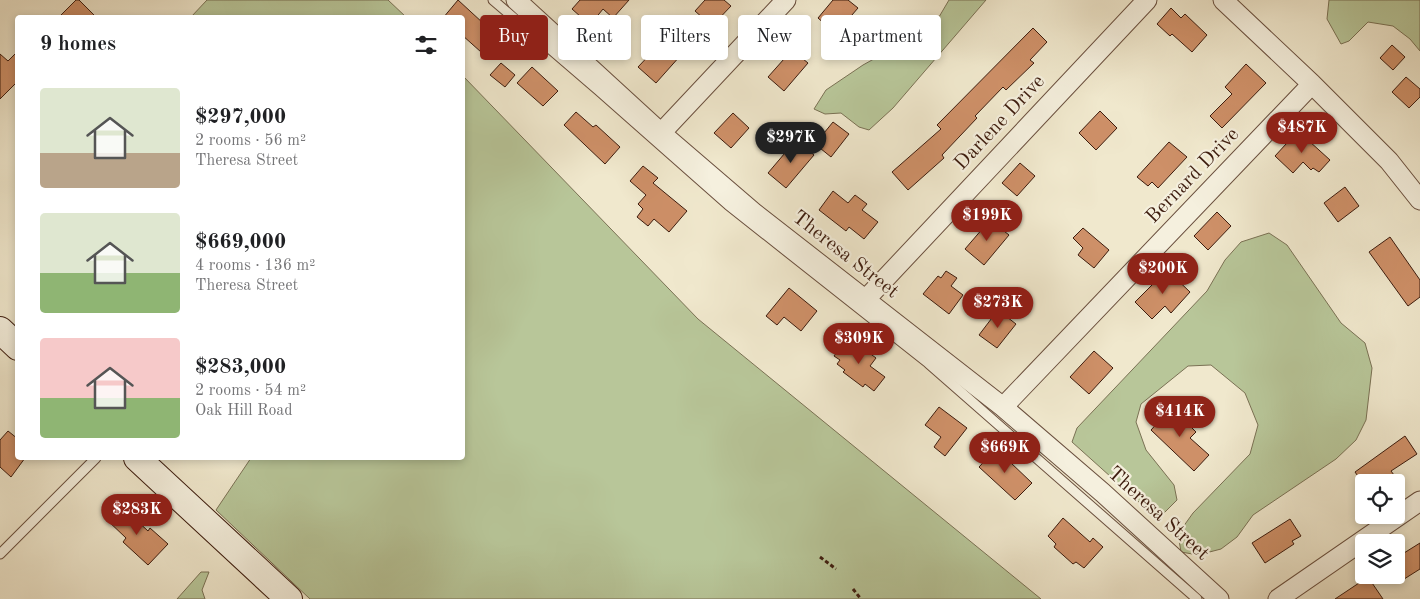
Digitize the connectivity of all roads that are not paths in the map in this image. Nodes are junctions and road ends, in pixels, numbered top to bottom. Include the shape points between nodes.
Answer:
1 (493, 0) edge
2 (786, 0) edge
3 (1147, 0) edge
4 (1223, 0) edge
5 (528, 4) edge
6 (1312, 84) junction
7 (661, 133) junction
8 (1420, 200) edge
9 (866, 299) junction
10 (0, 330) edge
11 (15, 344) edge
12 (1002, 407) junction
13 (94, 460) edge
14 (139, 460) edge
15 (1420, 500) edge
16 (0, 554) edge
17 (289, 599) edge
18 (1197, 599) edge
19 (1219, 599) edge
20 (1278, 599) edge

1 - 18 lane via 728,206 928,363
2 - 7 street
3 - 9 street, Darlene Drive
4 - 6 street
5 - 7 street, Theresa Street
6 - 8 street via 1389,160
6 - 12 street, Bernard Drive
7 - 9 street, Theresa Street via 753,212
9 - 12 street, Theresa Street
10 - 11 street
12 - 19 street, Theresa Street via 1103,493
13 - 16 lane
14 - 17 street
15 - 20 street

